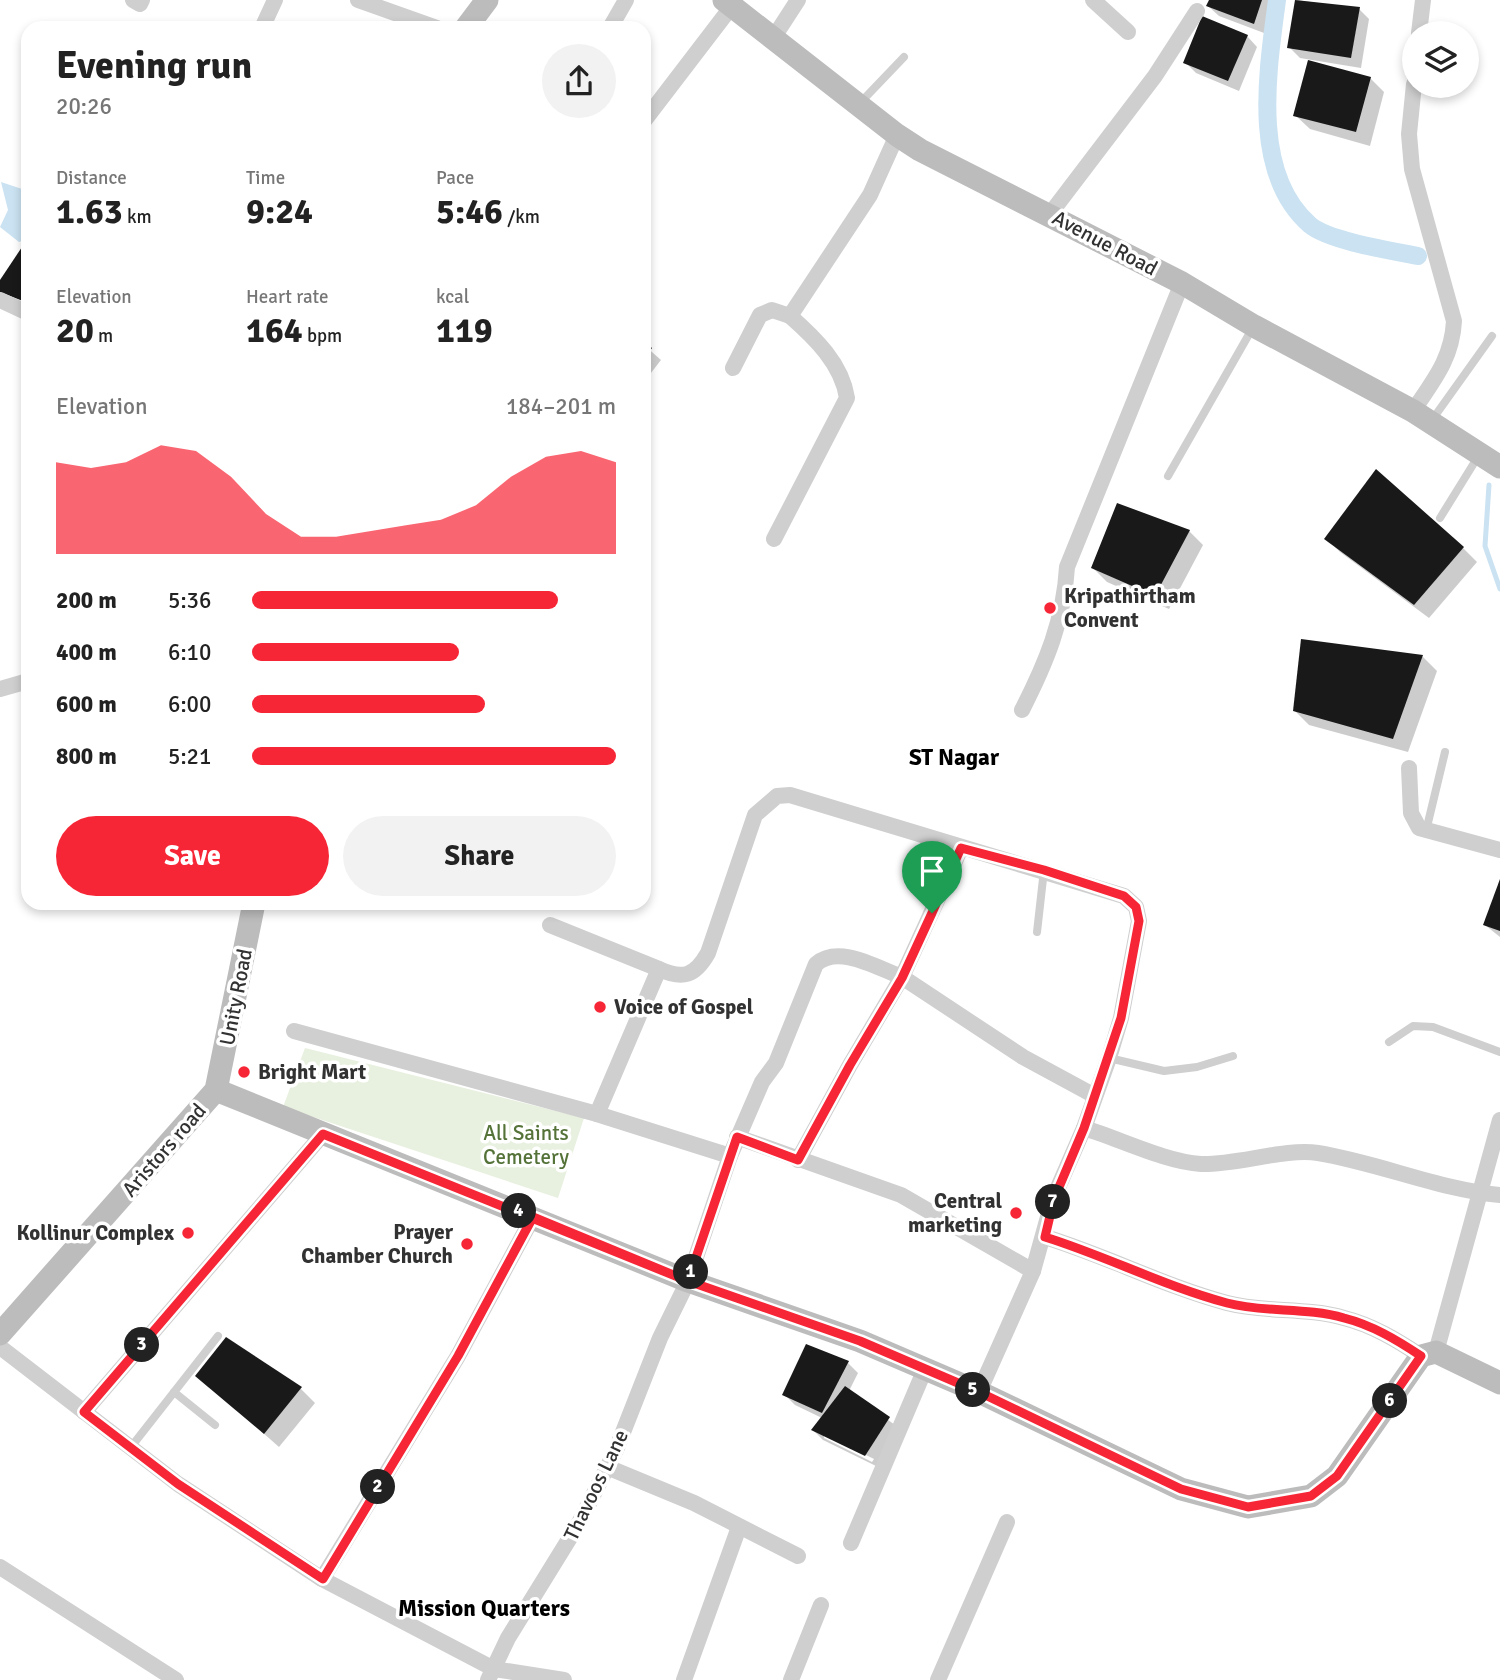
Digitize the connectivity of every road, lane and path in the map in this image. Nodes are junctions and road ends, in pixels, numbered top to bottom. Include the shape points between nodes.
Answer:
1 (275, 0) edge
2 (358, 0) edge
3 (487, 0) edge
4 (626, 0) edge
5 (798, 0) edge
6 (1093, 0) edge
7 (1423, 0) edge
8 (728, 3) edge
9 (1197, 11) dead end
10 (265, 21) edge
11 (417, 21) edge
12 (471, 21) edge
13 (614, 21) edge
14 (1420, 21) edge
15 (1128, 33) dead end
16 (774, 37) junction
17 (904, 57) dead end
18 (1413, 98) edge
19 (859, 103) junction
20 (651, 111) edge
21 (897, 135) junction
22 (1050, 214) junction
23 (1182, 283) junction
24 (0, 300) edge
25 (21, 310) edge
26 (790, 316) junction
27 (1254, 326) junction
28 (1492, 336) dead end
29 (733, 368) dead end
30 (1422, 417) junction
31 (1480, 454) junction
32 (1500, 467) edge
33 (1168, 476) dead end
34 (1440, 518) dead end
35 (774, 539) dead end
36 (21, 683) edge
37 (0, 689) edge
38 (1022, 710) dead end
39 (1445, 752) dead end
40 (1409, 768) dead end
41 (1426, 831) junction
42 (961, 848) junction
43 (1500, 850) edge
44 (1044, 870) junction
45 (253, 910) edge
46 (550, 925) dead end
47 (1037, 932) dead end
48 (659, 969) junction
49 (902, 978) junction
50 (294, 1031) dead end
51 (1390, 1042) dead end
52 (1500, 1052) edge
53 (1233, 1056) dead end
54 (1108, 1058) junction
55 (216, 1090) junction
56 (1094, 1096) junction
57 (597, 1114) junction
58 (1500, 1120) edge
59 (1084, 1128) junction
60 (323, 1134) junction
61 (737, 1137) junction
62 (730, 1156) junction
63 (798, 1160) junction
64 (1478, 1193) junction
65 (1500, 1195) edge
66 (533, 1217) junction
67 (1045, 1237) junction
68 (1033, 1271) junction
69 (688, 1281) junction
70 (0, 1334) edge
71 (218, 1336) dead end
72 (0, 1347) edge
73 (1428, 1354) junction
74 (925, 1369) junction
75 (1500, 1382) edge
76 (174, 1392) junction
77 (979, 1392) junction
78 (84, 1412) junction
79 (215, 1426) dead end
80 (131, 1447) junction
81 (607, 1467) junction
82 (1007, 1521) dead end
83 (740, 1527) junction
84 (851, 1543) dead end
85 (798, 1556) dead end
86 (0, 1567) edge
87 (323, 1579) junction
88 (821, 1605) dead end
89 (491, 1675) edge
90 (176, 1680) edge
91 (564, 1680) edge
92 (684, 1680) edge
93 (791, 1680) edge
94 (938, 1680) edge

1 - 10 street
2 - 11 street
3 - 12 street
4 - 13 street
5 - 16 street
6 - 15 street
7 - 14 street
8 - 16 street, Avenue Road
8 - 20 street
9 - 22 street via 1155,76
16 - 19 street, Avenue Road
17 - 19 lane
18 - 30 street via 1412,169 1454,321 1453,343
19 - 21 street, Avenue Road
21 - 22 street, Avenue Road
21 - 26 street via 870,195
22 - 23 street, Avenue Road
23 - 27 street, Avenue Road
23 - 38 street via 1067,567 1059,630
24 - 25 street
26 - 29 street via 772,310 760,315
26 - 35 street via 839,371 847,398
27 - 30 street, Avenue Road
27 - 33 lane
28 - 30 lane
30 - 31 street, Avenue Road
31 - 32 street, Avenue Road
31 - 34 lane
36 - 37 street
39 - 41 lane
40 - 41 street via 1411,813
41 - 43 street
42 - 44 street
42 - 48 street via 790,795 777,796 755,815 699,968 687,976
42 - 49 street
44 - 47 lane
44 - 54 street via 1124,896 1136,907 1139,921 1121,1018
45 - 55 street, Unity Road
46 - 48 street
48 - 57 street
49 - 56 street, Thavoos Lane
49 - 61 street, Thavoos Lane via 837,954 816,964 776,1063
49 - 63 street
50 - 57 street
51 - 52 lane via 1413,1026 1433,1027
53 - 54 lane via 1164,1071
54 - 56 street
55 - 60 street
55 - 70 street, Aristors road
56 - 59 street
57 - 62 street
58 - 64 street
59 - 64 street via 1174,1161 1202,1164 1314,1153 1373,1163
59 - 67 street via 1054,1199
60 - 66 street
60 - 78 street
61 - 62 street, Thavoos Lane
61 - 63 street
62 - 69 street, Thavoos Lane
63 - 68 street via 901,1195
64 - 65 street
64 - 73 street
66 - 69 street
66 - 87 street via 458,1356
67 - 68 street
67 - 73 street via 1229,1304 1344,1317
68 - 77 street
69 - 74 street via 860,1341
69 - 81 street, Thavoos Lane
71 - 76 lane
72 - 78 street
73 - 75 street
73 - 77 street via 1337,1476 1311,1496 1248,1507 1181,1489
74 - 77 street
74 - 84 street
76 - 79 lane
76 - 80 lane
78 - 80 street
80 - 87 street via 178,1484
81 - 83 street
81 - 89 street, Thavoos Lane
82 - 94 street
83 - 85 street
83 - 92 street
86 - 90 street
87 - 89 street
88 - 93 street
89 - 91 street

